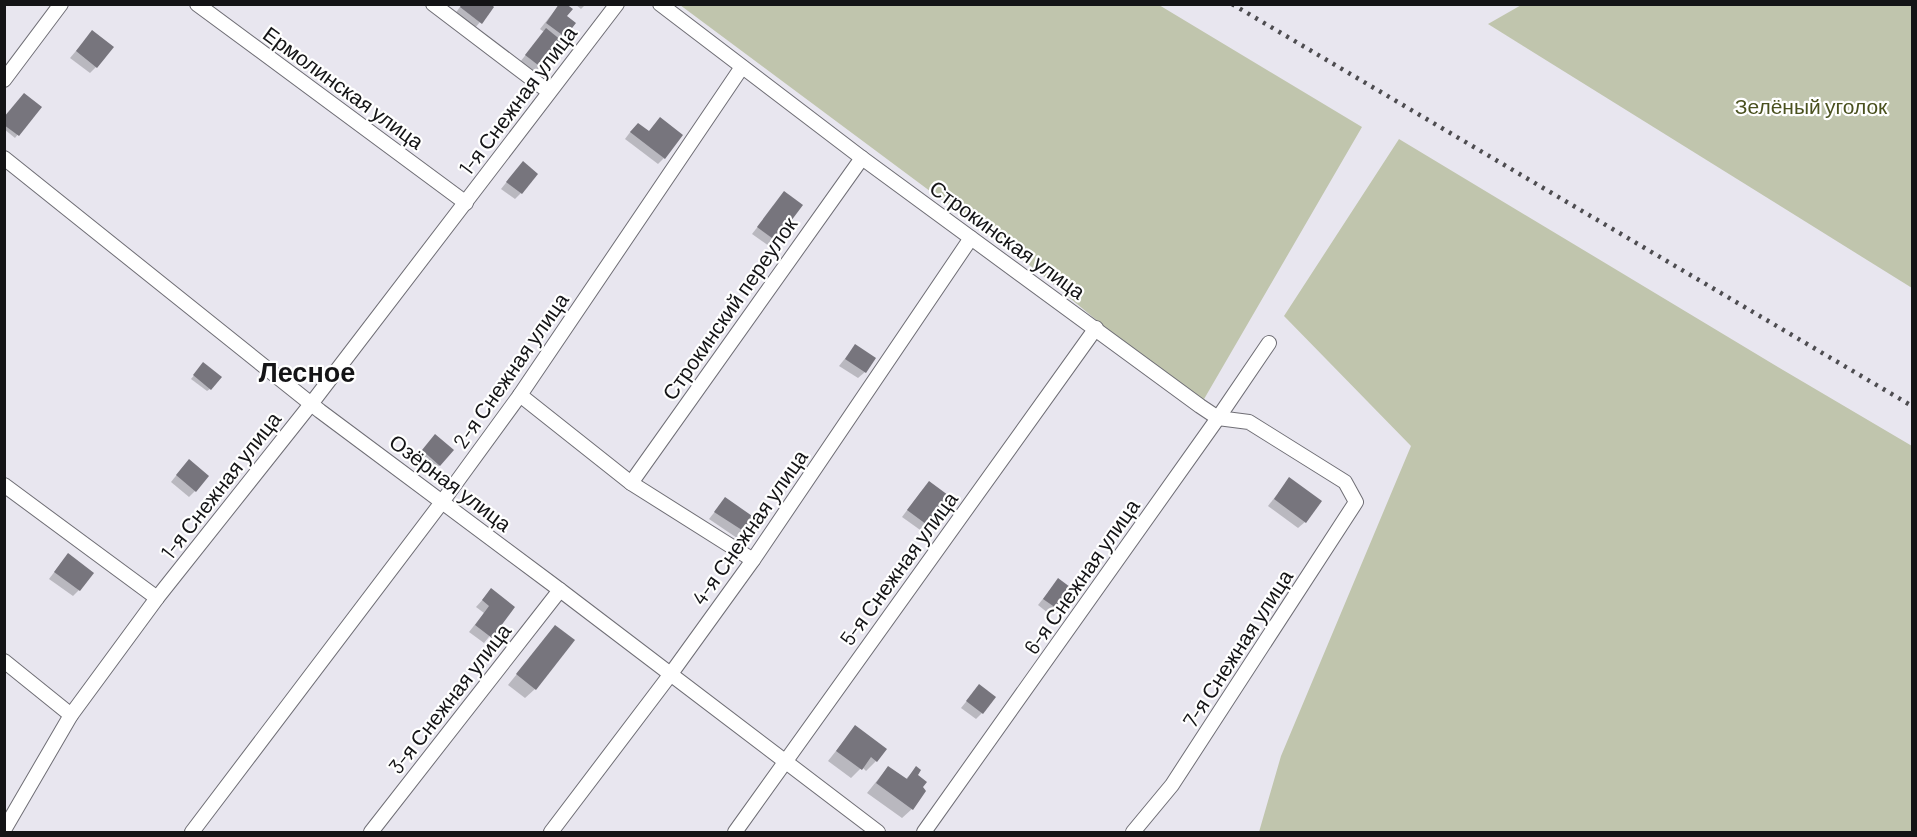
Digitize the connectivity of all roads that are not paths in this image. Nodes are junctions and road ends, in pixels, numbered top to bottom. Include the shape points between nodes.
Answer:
1 (61, 4) edge
2 (197, 4) edge
3 (433, 4) edge
4 (616, 4) edge
5 (660, 4) edge
6 (742, 66) junction
7 (4, 80) edge
8 (549, 92) junction
9 (4, 158) edge
10 (862, 158) junction
11 (465, 203) junction
12 (971, 238) junction
13 (1096, 328) junction
14 (1269, 343) dead end
15 (520, 395) junction
16 (311, 404) junction
17 (1218, 418) junction
18 (1345, 482) joint
19 (631, 483) junction
20 (4, 485) edge
21 (442, 502) junction
22 (753, 560) junction
23 (560, 590) junction
24 (157, 598) junction
25 (4, 661) edge
26 (670, 675) junction
27 (71, 715) junction
28 (785, 762) junction
29 (4, 831) edge
30 (192, 832) edge
31 (371, 832) edge
32 (551, 832) edge
33 (735, 832) edge
34 (878, 832) edge
35 (924, 832) edge
36 (1133, 832) edge

1 - 7 street
2 - 11 street, Ермолинская улица
3 - 8 street
4 - 8 street, 1-я Снежная улица
5 - 6 street, Строкинская улица
6 - 10 street, Строкинская улица
6 - 15 street, 2-я Снежная улица
8 - 11 street, 1-я Снежная улица
9 - 16 street, Озёрная улица
10 - 12 street, Строкинская улица
10 - 19 street, Строкинский переулок
11 - 16 street, 1-я Снежная улица
12 - 13 street, Строкинская улица
12 - 22 street, 4-я Снежная улица
13 - 17 street, Строкинская улица
13 - 28 street, 5-я Снежная улица
14 - 17 street, 6-я Снежная улица
15 - 19 street
15 - 21 street, 2-я Снежная улица
16 - 21 street, Озёрная улица
16 - 24 street, 1-я Снежная улица
17 - 18 street, Строкинская улица via 1249,422
17 - 35 street, 6-я Снежная улица
18 - 36 street, 7-я Снежная улица via 1356,502 1172,785
19 - 22 street
20 - 24 street
21 - 23 street, Озёрная улица
21 - 30 street, 2-я Снежная улица
22 - 26 street, 4-я Снежная улица
23 - 26 street, Озёрная улица
23 - 31 street, 3-я Снежная улица
24 - 27 street, 1-я Снежная улица
25 - 27 street
26 - 28 street, Озёрная улица
26 - 32 street, 4-я Снежная улица
27 - 29 street, 1-я Снежная улица
28 - 33 street, 5-я Снежная улица
28 - 34 street, Озёрная улица

